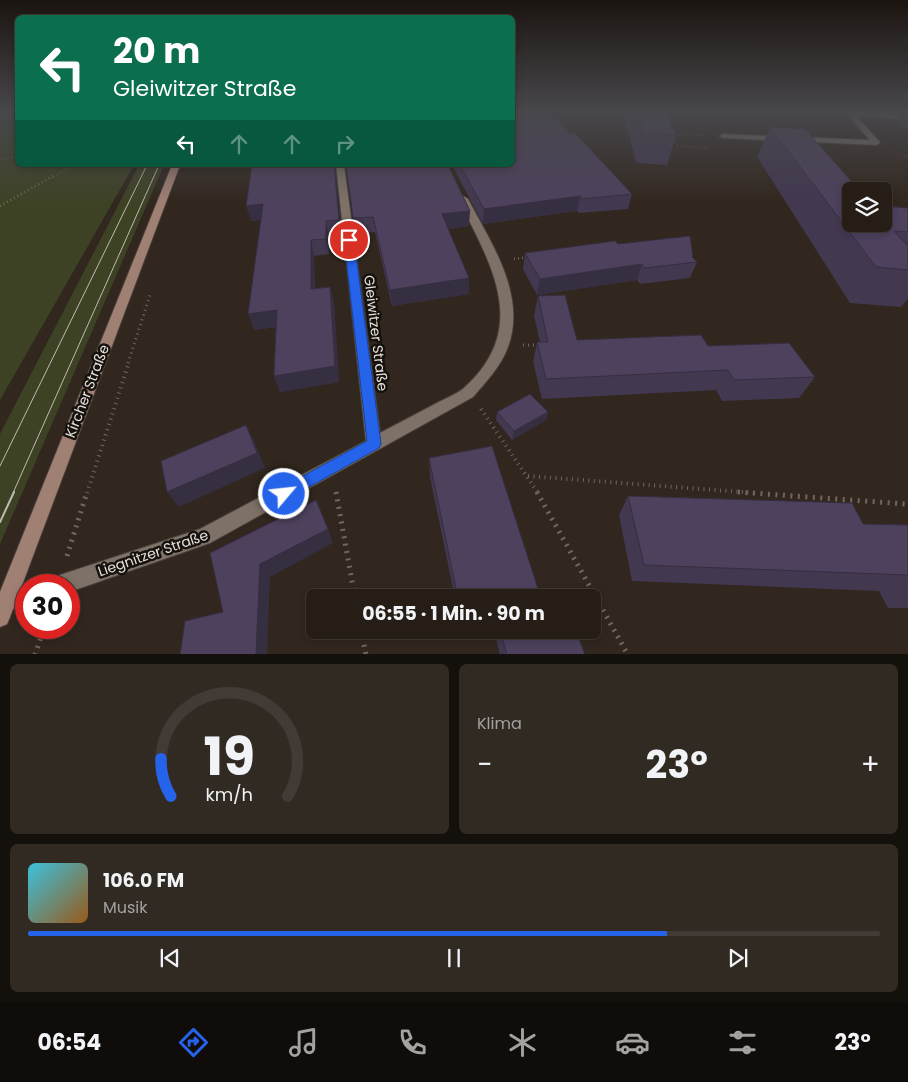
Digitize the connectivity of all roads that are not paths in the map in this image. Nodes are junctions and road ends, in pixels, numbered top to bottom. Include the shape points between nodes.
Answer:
1 (844, 142) edge
2 (875, 142) edge
3 (175, 167) edge
4 (340, 167) edge
5 (458, 190) edge
6 (374, 444) junction
7 (80, 578) edge
8 (15, 602) edge
9 (3, 609) edge

1 - 2 street
3 - 9 main road, Kircher Straße
4 - 6 street, Gleiwitzer Straße
5 - 6 street, Liegnitzer Straße via 505,290 509,316 502,346 489,369 468,393
6 - 7 street, Liegnitzer Straße via 204,537
8 - 9 street

